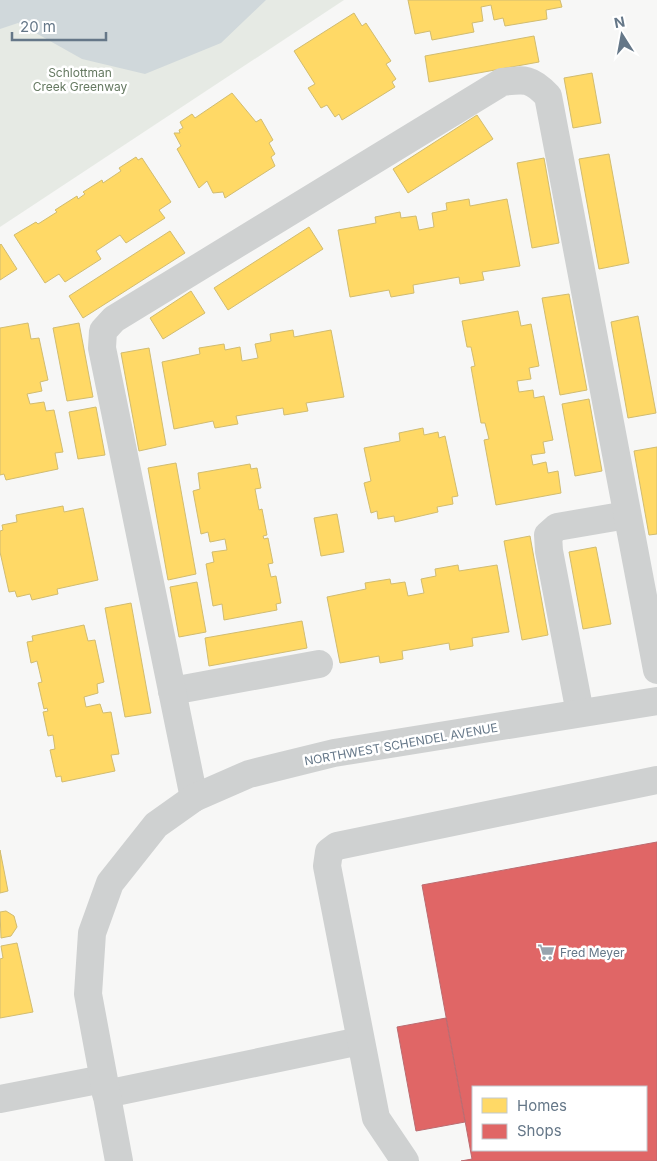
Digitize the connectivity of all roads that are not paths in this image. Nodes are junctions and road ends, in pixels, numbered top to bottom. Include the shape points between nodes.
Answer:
1 (627, 515) junction
2 (319, 664) dead end
3 (657, 670) edge
4 (172, 691) junction
5 (657, 700) edge
6 (580, 713) junction
7 (657, 780) edge
8 (194, 798) junction
9 (360, 1041) junction
10 (105, 1086) junction
11 (0, 1099) edge
12 (119, 1161) edge
13 (405, 1161) edge

1 - 3 street
1 - 4 street via 548,96 538,86 522,80 502,82 114,319 104,331 102,348
1 - 6 street via 557,527 548,535
2 - 4 street
4 - 8 street
5 - 6 street, NORTHWEST SCHENDEL AVENUE
6 - 8 street, NORTHWEST SCHENDEL AVENUE via 334,754 250,774
7 - 9 street via 337,846 329,852 327,866
8 - 10 street, NORTHWEST SCHENDEL AVENUE via 156,826 110,883 92,933 88,994
9 - 10 street
9 - 13 street via 376,1118
10 - 11 street
10 - 12 street, NORTHWEST SCHENDEL AVENUE

